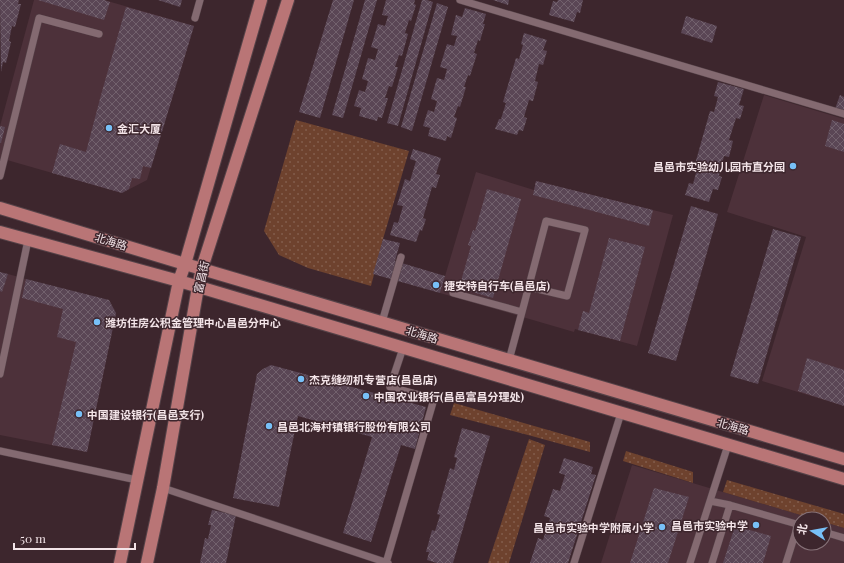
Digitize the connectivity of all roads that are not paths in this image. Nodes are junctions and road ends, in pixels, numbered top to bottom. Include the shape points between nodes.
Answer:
1 (200, 0) edge
2 (261, 0) edge
3 (288, 0) edge
4 (460, 0) edge
5 (195, 18) dead end
6 (98, 34) dead end
7 (844, 114) edge
8 (0, 176) edge
9 (0, 208) edge
10 (0, 232) edge
11 (28, 240) junction
12 (401, 257) dead end
13 (185, 264) junction
14 (202, 268) junction
15 (179, 281) junction
16 (198, 286) junction
17 (529, 287) junction
18 (453, 293) dead end
19 (522, 312) junction
20 (382, 322) junction
21 (403, 348) junction
22 (509, 360) junction
23 (0, 374) edge
24 (621, 413) junction
25 (728, 445) junction
26 (0, 451) edge
27 (844, 459) edge
28 (844, 479) edge
29 (137, 480) junction
30 (163, 488) junction
31 (710, 500) junction
32 (730, 505) junction
33 (792, 523) edge
34 (832, 534) edge
35 (844, 538) edge
36 (792, 545) edge
37 (120, 563) edge
38 (147, 563) edge
39 (387, 563) edge
40 (574, 563) edge
41 (690, 563) edge
42 (712, 563) edge
43 (786, 563) edge

1 - 5 lane
2 - 13 main road, 富昌街
3 - 14 main road, 富昌街
4 - 7 lane
6 - 8 lane via 39,18
9 - 13 main road, 北海路
10 - 11 main road, 北海路
11 - 15 main road, 北海路
11 - 23 lane
12 - 20 lane
13 - 14 main road, 北海路
13 - 15 main road, 富昌街
14 - 16 main road, 富昌街
14 - 20 main road, 北海路
15 - 16 main road, 北海路
15 - 29 main road, 富昌街
16 - 21 main road, 北海路
16 - 30 main road, 富昌街
17 - 17 lane via 546,221 585,230 567,296
17 - 19 lane
18 - 19 lane
19 - 22 lane
20 - 22 main road, 北海路
21 - 24 main road, 北海路
21 - 39 lane via 390,387 434,399
22 - 27 main road, 北海路
24 - 25 main road, 北海路
24 - 40 lane
25 - 28 main road, 北海路
25 - 31 lane
26 - 29 lane
29 - 37 main road, 富昌街
30 - 38 main road, 富昌街
30 - 39 lane
31 - 32 lane
31 - 41 lane
32 - 33 lane
32 - 42 lane
34 - 35 lane
36 - 43 lane

